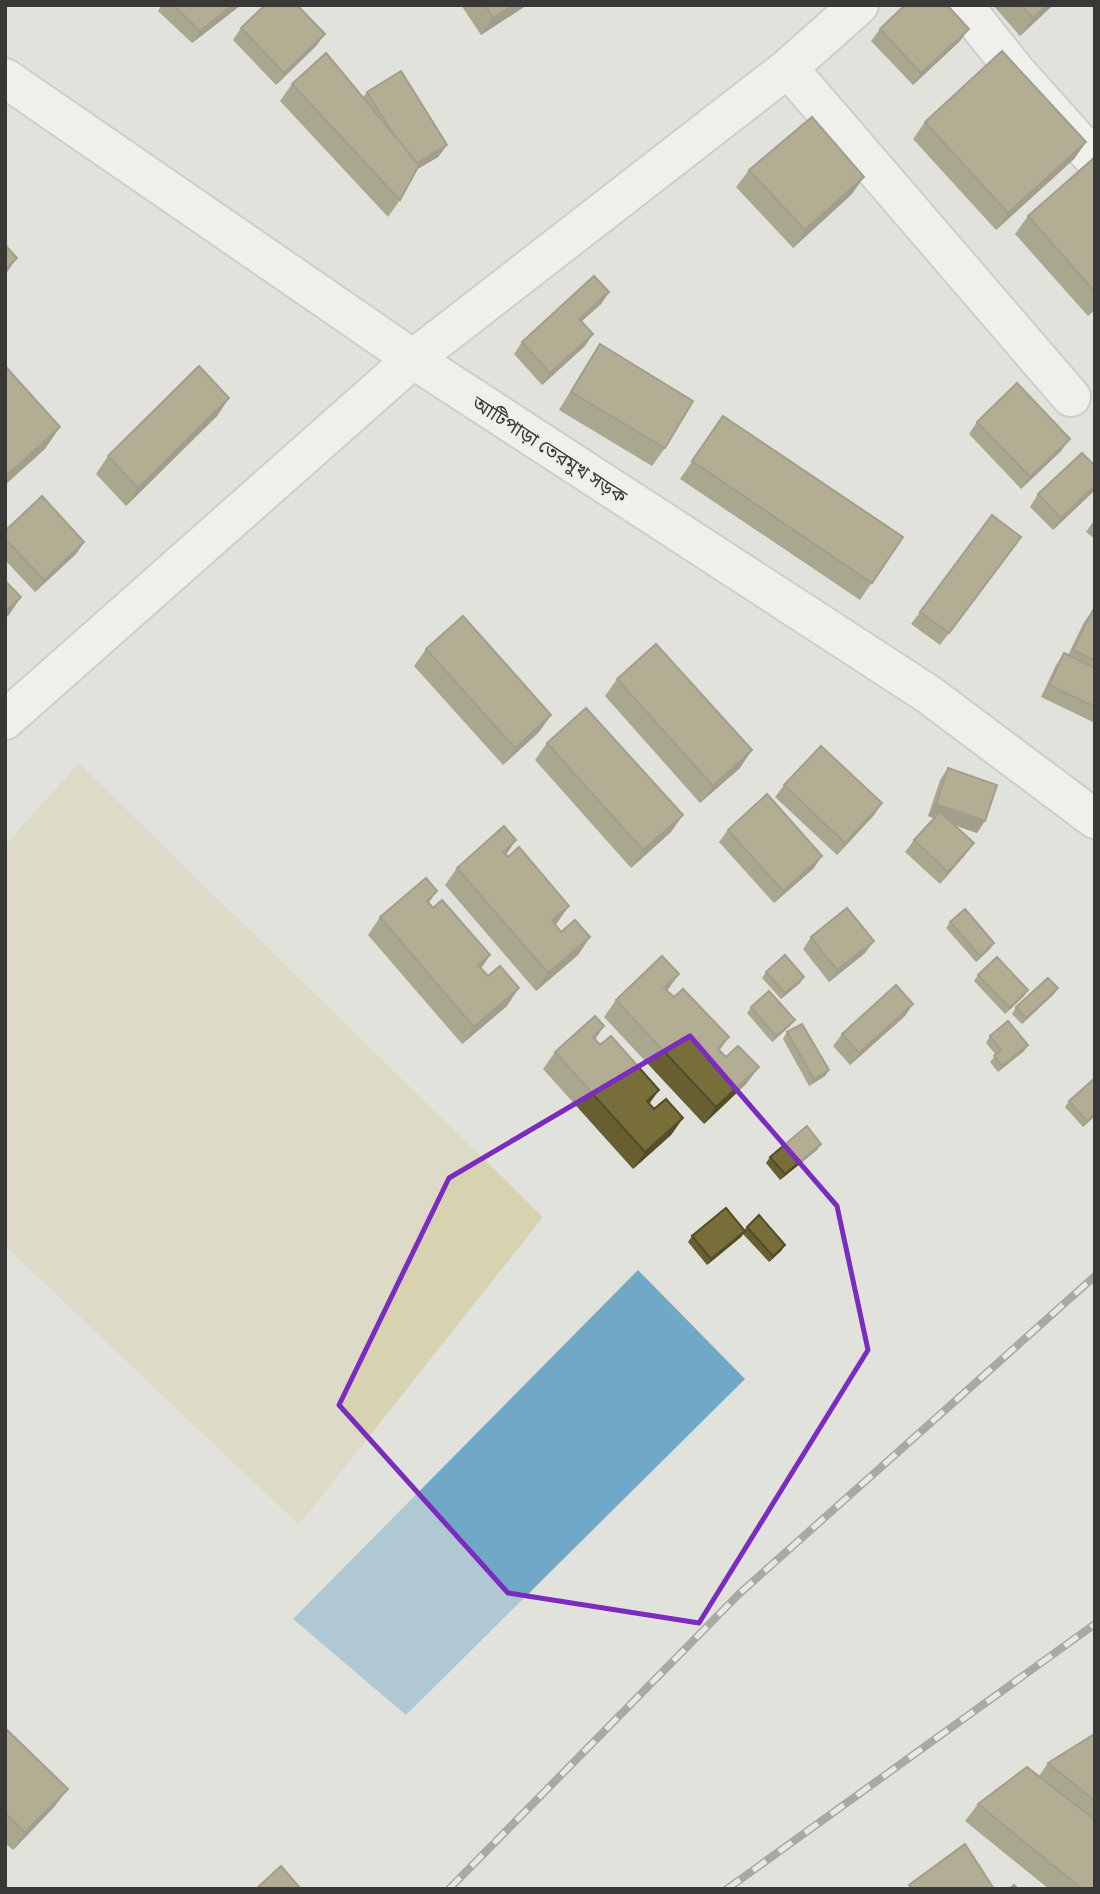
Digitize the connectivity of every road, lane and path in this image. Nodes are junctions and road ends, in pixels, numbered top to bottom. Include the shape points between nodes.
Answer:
1 (859, 5) edge
2 (963, 5) edge
3 (788, 68) junction
4 (5, 78) edge
5 (1095, 160) edge
6 (413, 359) junction
7 (1071, 397) dead end
8 (5, 720) edge
9 (1095, 819) edge

1 - 3 street
2 - 5 street
3 - 6 street
3 - 7 street
4 - 6 street, আটিপাড়া তেরমুখ সড়ক
6 - 8 street
6 - 9 street, আটিপাড়া তেরমুখ সড়ক via 928,694

